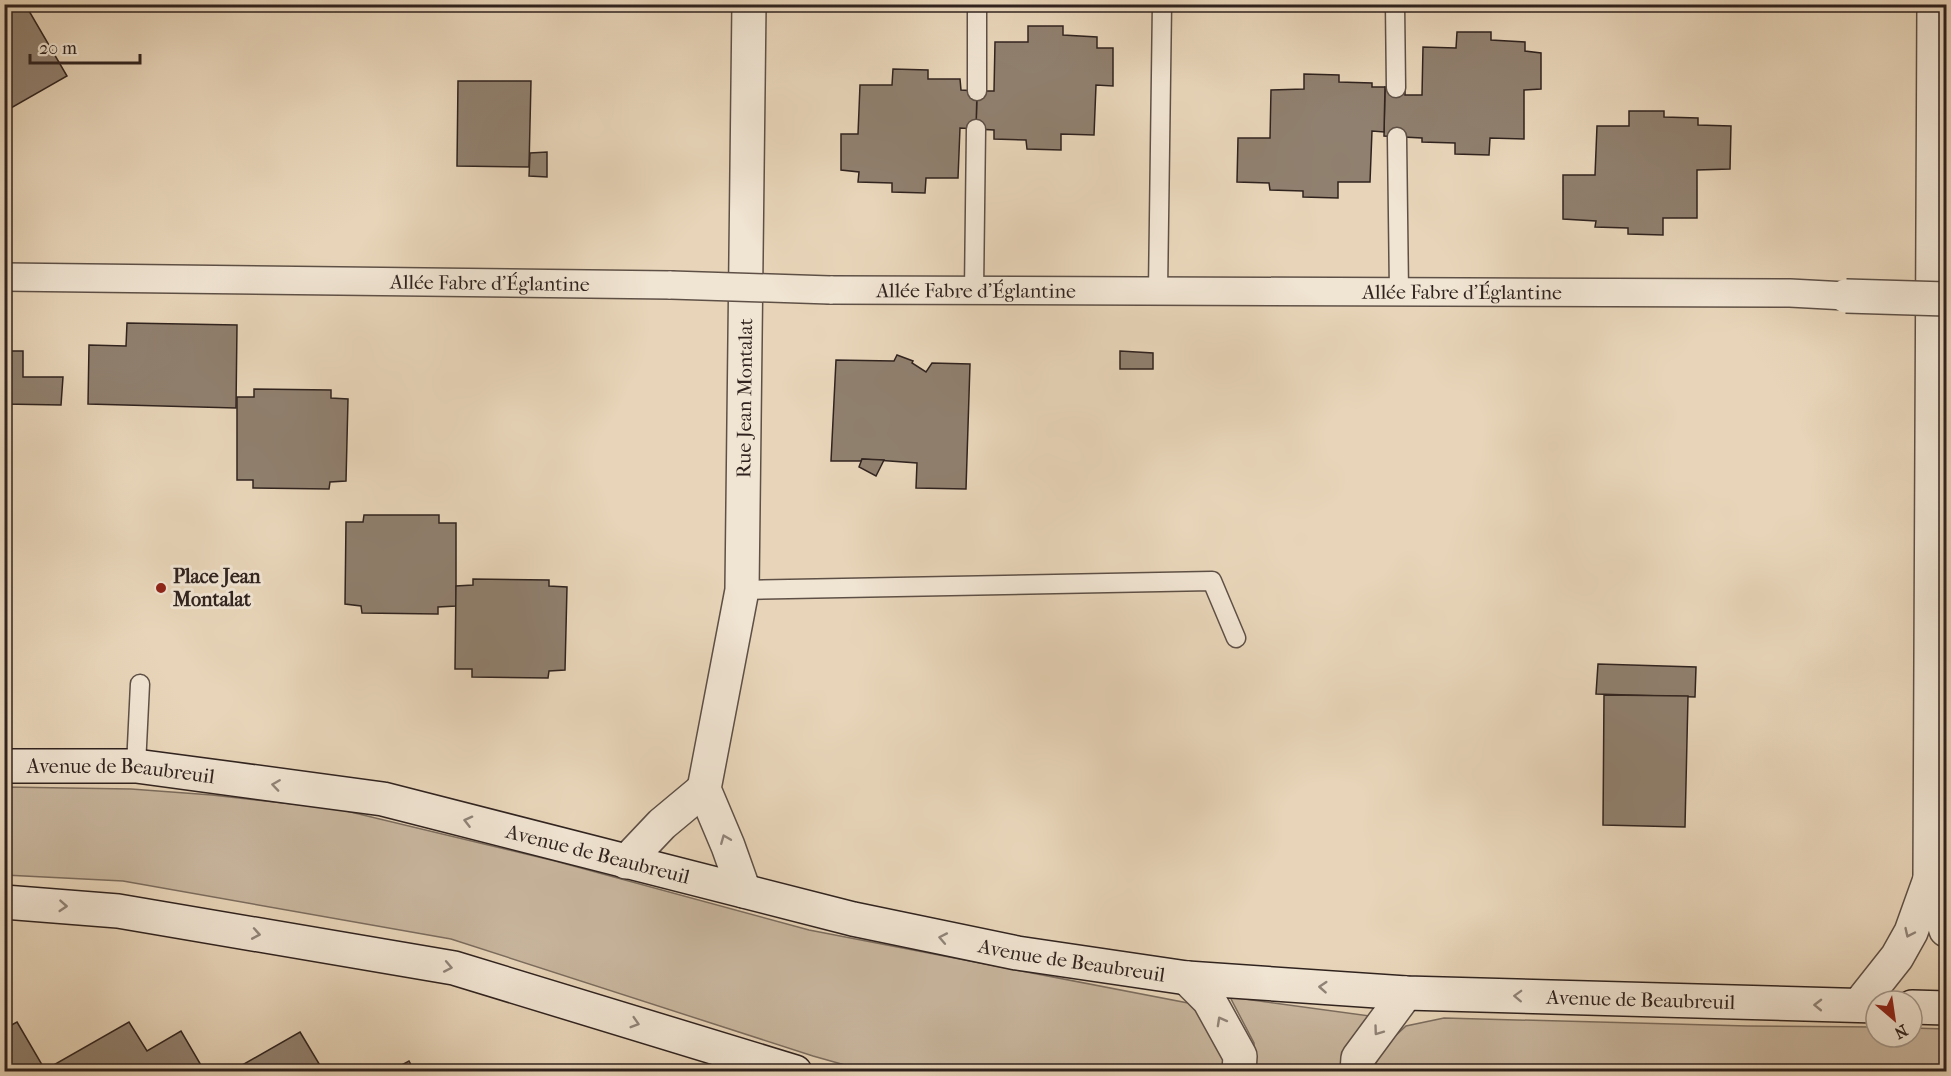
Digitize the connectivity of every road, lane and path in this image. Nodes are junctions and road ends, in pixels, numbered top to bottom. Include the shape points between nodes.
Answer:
1 (749, 4) edge
2 (977, 4) edge
3 (1162, 4) edge
4 (1395, 4) edge
5 (1934, 4) edge
6 (1396, 88) dead end
7 (977, 91) dead end
8 (976, 129) dead end
9 (1397, 137) dead end
10 (4, 277) edge
11 (974, 291) junction
12 (1158, 291) junction
13 (1399, 292) junction
14 (1846, 296) joint
15 (1947, 298) edge
16 (742, 590) junction
17 (1236, 638) dead end
18 (140, 684) dead end
19 (4, 766) edge
20 (136, 766) junction
21 (704, 789) junction
22 (626, 862) junction
23 (1930, 879) junction
24 (744, 891) junction
25 (4, 902) edge
26 (1947, 930) edge
27 (1187, 978) junction
28 (1877, 989) edge
29 (1406, 993) junction
30 (1864, 1006) edge
31 (1924, 1007) edge
32 (1947, 1008) edge
33 (795, 1071) edge
34 (1239, 1071) edge
35 (1357, 1071) edge

1 - 16 main road, Rue Jean Montalat
2 - 7 lane
3 - 12 lane
4 - 6 lane
5 - 23 main road
8 - 11 lane
9 - 13 lane
10 - 11 street, Allée Fabre d'Églantine, bridge
11 - 12 street, Allée Fabre d'Églantine
12 - 13 street, Allée Fabre d'Églantine
13 - 14 street, Allée Fabre d'Églantine
14 - 15 main road, Allée Fabre d'Églantine, bridge
16 - 17 lane via 1212,581
16 - 21 main road, Rue Jean Montalat
18 - 20 lane
19 - 20 main road, Avenue de Beaubreuil
22 -> 20 main road, Avenue de Beaubreuil via 383,799
21 - 22 main road
24 -> 21 main road
22 - 24 main road, Avenue de Beaubreuil
23 - 26 main road
23 -> 28 main road via 1906,940
27 -> 24 main road, Avenue de Beaubreuil via 995,948 863,922
25 -> 33 main road via 118,910 454,968
29 -> 27 main road, Avenue de Beaubreuil
34 -> 27 main road, Avenue de Beaubreuil via 1240,1056 1235,1046 1209,1000
30 -> 29 main road, Avenue de Beaubreuil
29 -> 35 main road via 1358,1058
31 - 32 main road

